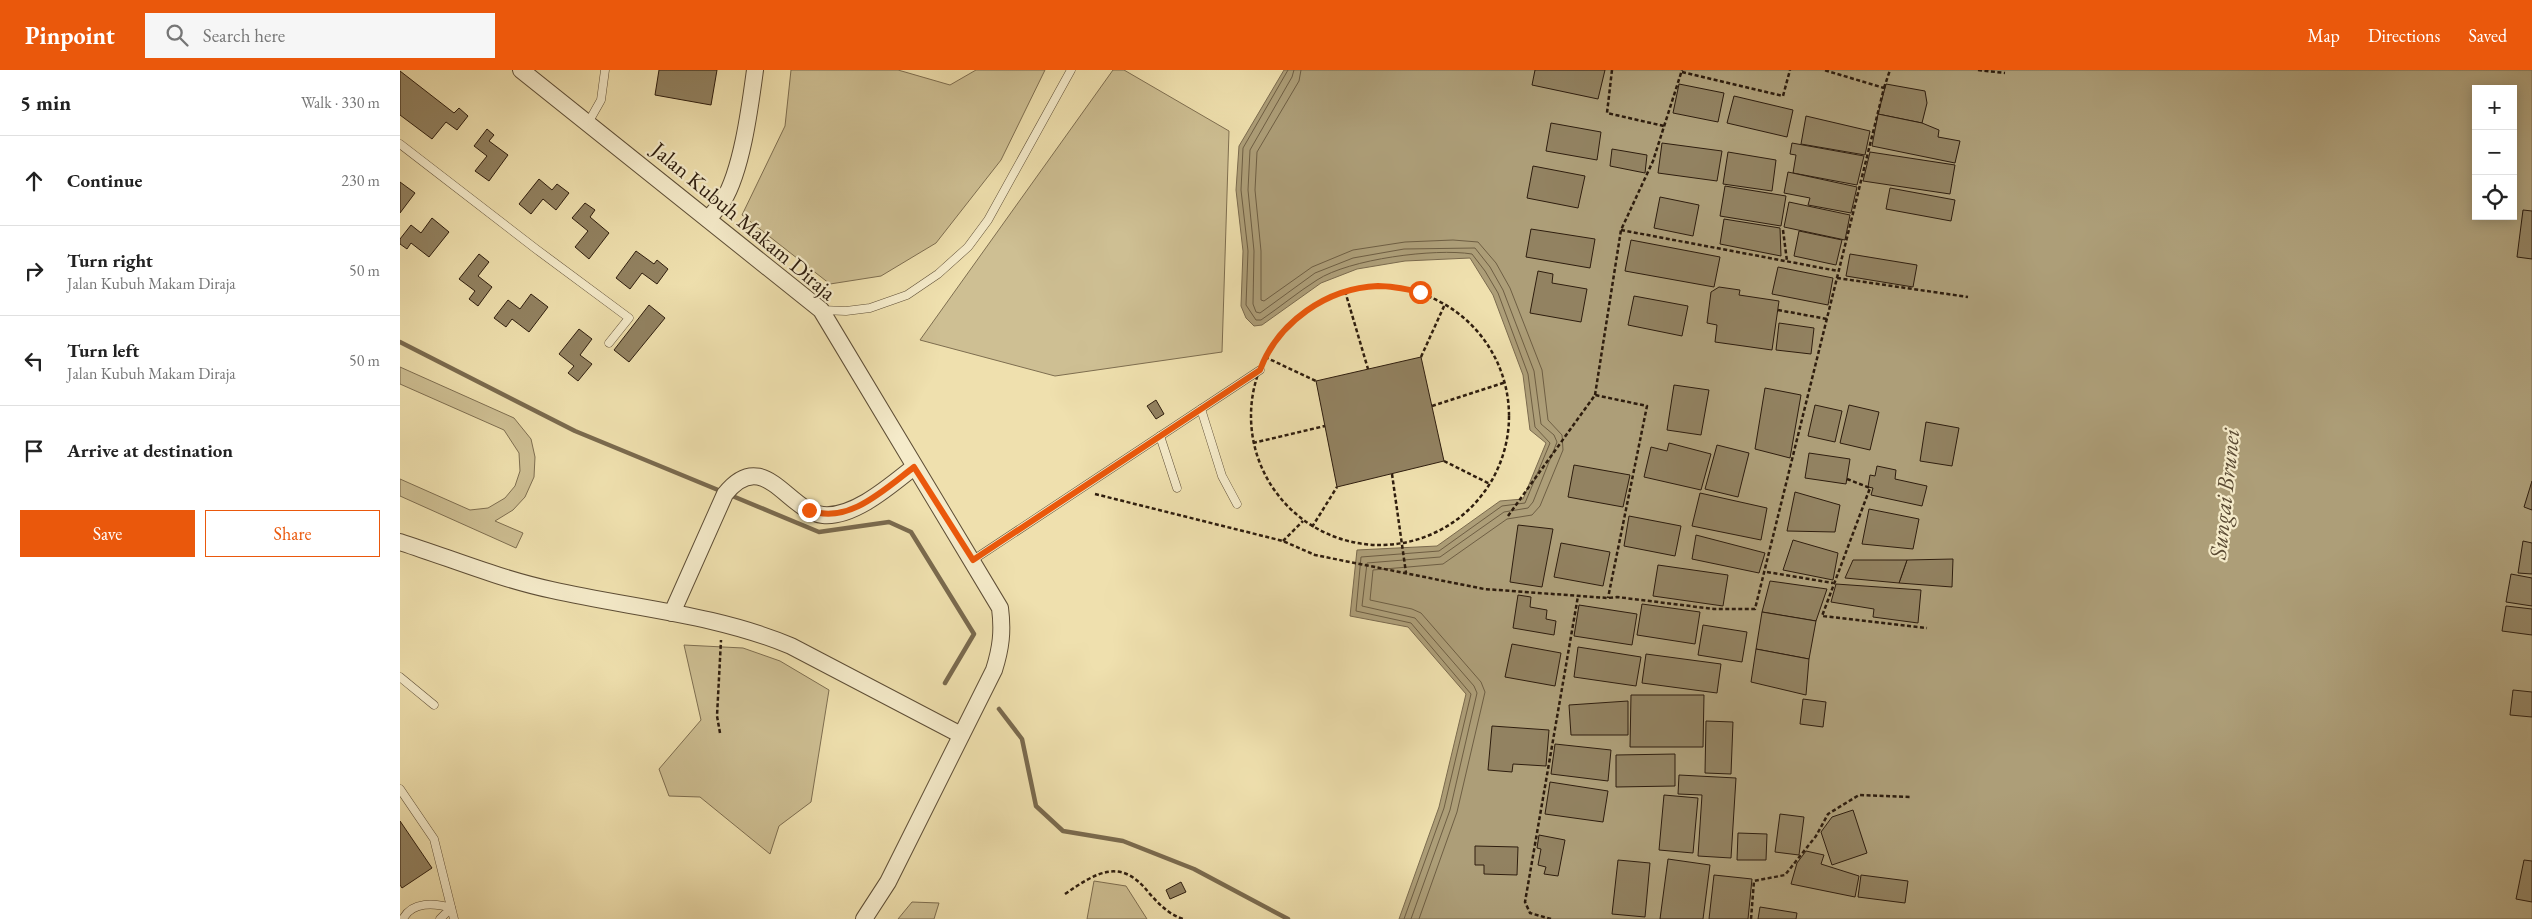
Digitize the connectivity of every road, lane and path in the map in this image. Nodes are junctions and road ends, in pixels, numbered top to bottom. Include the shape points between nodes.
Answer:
1 (521, 70) edge
2 (606, 70) edge
3 (756, 70) edge
4 (1071, 70) edge
5 (1612, 70) edge
6 (1790, 70) edge
7 (1824, 70) edge
8 (1890, 70) edge
9 (1978, 70) edge
10 (1682, 71) edge
11 (2005, 73) dead end
12 (1884, 88) junction
13 (588, 123) junction
14 (1664, 126) junction
15 (400, 144) edge
16 (708, 219) junction
17 (1621, 230) junction
18 (1783, 230) dead end
19 (1787, 261) junction
20 (1839, 272) junction
21 (1838, 278) junction
22 (1345, 291) junction
23 (1968, 297) dead end
24 (1445, 304) junction
25 (821, 310) junction
26 (1778, 310) dead end
27 (1828, 320) junction
28 (609, 343) dead end
29 (1265, 357) junction
30 (1421, 357) dead end
31 (1368, 369) dead end
32 (1260, 370) junction
33 (1316, 381) dead end
34 (1506, 382) junction
35 (1595, 395) junction
36 (1432, 406) dead end
37 (1200, 409) junction
38 (1325, 426) dead end
39 (1160, 436) junction
40 (1253, 443) junction
41 (1444, 461) dead end
42 (914, 467) junction
43 (1392, 474) dead end
44 (1847, 479) dead end
45 (1490, 484) junction
46 (1337, 487) dead end
47 (1177, 488) dead end
48 (1079, 490) junction
49 (1237, 504) dead end
50 (1508, 516) dead end
51 (1303, 521) junction
52 (1312, 527) junction
53 (1283, 541) junction
54 (400, 542) edge
55 (1400, 544) junction
56 (973, 560) junction
57 (1767, 572) junction
58 (1406, 573) junction
59 (1833, 583) junction
60 (1578, 596) junction
61 (1608, 598) junction
62 (672, 613) junction
63 (722, 623) junction
64 (1927, 628) dead end
65 (400, 677) edge
66 (434, 705) dead end
67 (720, 734) dead end
68 (961, 735) junction
69 (400, 789) edge
70 (1912, 797) dead end
71 (1066, 894) dead end
72 (451, 908) junction
73 (403, 919) edge
74 (440, 919) edge
75 (454, 919) edge
76 (864, 919) edge
77 (1182, 919) edge
78 (1551, 919) edge
79 (1751, 919) edge

1 - 13 street, Jalan Kubuh Makam Diraja
2 - 13 lane via 600,100
3 - 16 street via 732,181 723,201
4 - 25 lane via 988,220 968,247 938,274 907,295 870,308
5 - 14 path via 1607,113
6 - 10 path via 1783,96
7 - 12 path
8 - 12 path
9 - 11 path
10 - 14 path
12 - 20 path
13 - 16 street, Jalan Kubuh Makam Diraja
14 - 17 path via 1653,161
15 - 28 lane via 629,318
16 - 25 street, Jalan Kubuh Makam Diraja
17 - 19 path
17 - 35 path
18 - 19 path
19 - 20 path
20 - 21 path
21 - 23 path
21 - 27 path
22 - 24 path via 1378,286 1399,288 1420,292
22 - 29 path via 1310,307 1285,328
22 - 31 path
24 - 30 path
24 - 34 path via 1470,323 1492,350
25 - 42 street, Jalan Kubuh Makam Diraja
26 - 27 path
27 - 57 path
29 - 32 path
29 - 33 path
32 - 37 lane
32 - 40 path via 1250,409
34 - 36 path
34 - 45 path via 1510,416 1506,447
35 - 50 path
35 - 61 path via 1647,406
37 - 39 lane
37 - 49 lane via 1216,460
38 - 40 path
39 - 47 lane
39 - 48 lane
40 - 51 path via 1262,471 1280,499
41 - 45 path
42 - 56 street, Jalan Kubuh Makam Diraja
42 - 62 street via 881,492 837,514 822,515 809,510 766,478 743,478 732,484
43 - 55 path
44 - 59 path via 1870,488
45 - 55 path via 1467,512 1437,532
46 - 52 path
48 - 53 path
48 - 56 lane
51 - 52 path
51 - 53 path
52 - 55 path via 1336,538 1370,545
53 - 58 path via 1315,555
54 - 62 street via 551,590
55 - 58 path
56 - 68 street, Jalan Kubuh Makam Diraja via 1000,608 1001,648 994,670
57 - 59 path
57 - 61 path via 1756,610
58 - 60 path via 1484,589
59 - 64 path via 1822,616
60 - 61 path
60 - 78 path via 1525,902 1530,913
62 - 63 street
63 - 67 path via 717,716
63 - 68 street via 766,635 791,646
65 - 66 lane
68 - 76 street, Jalan Kubuh Makam Diraja via 888,882
69 - 72 lane via 434,838
70 - 79 path via 1859,795 1828,814 1816,836 1785,875 1754,881
71 - 77 path via 1093,874 1124,872 1136,877 1160,906
72 - 73 lane via 433,902 420,906
72 - 74 lane
72 - 75 lane

